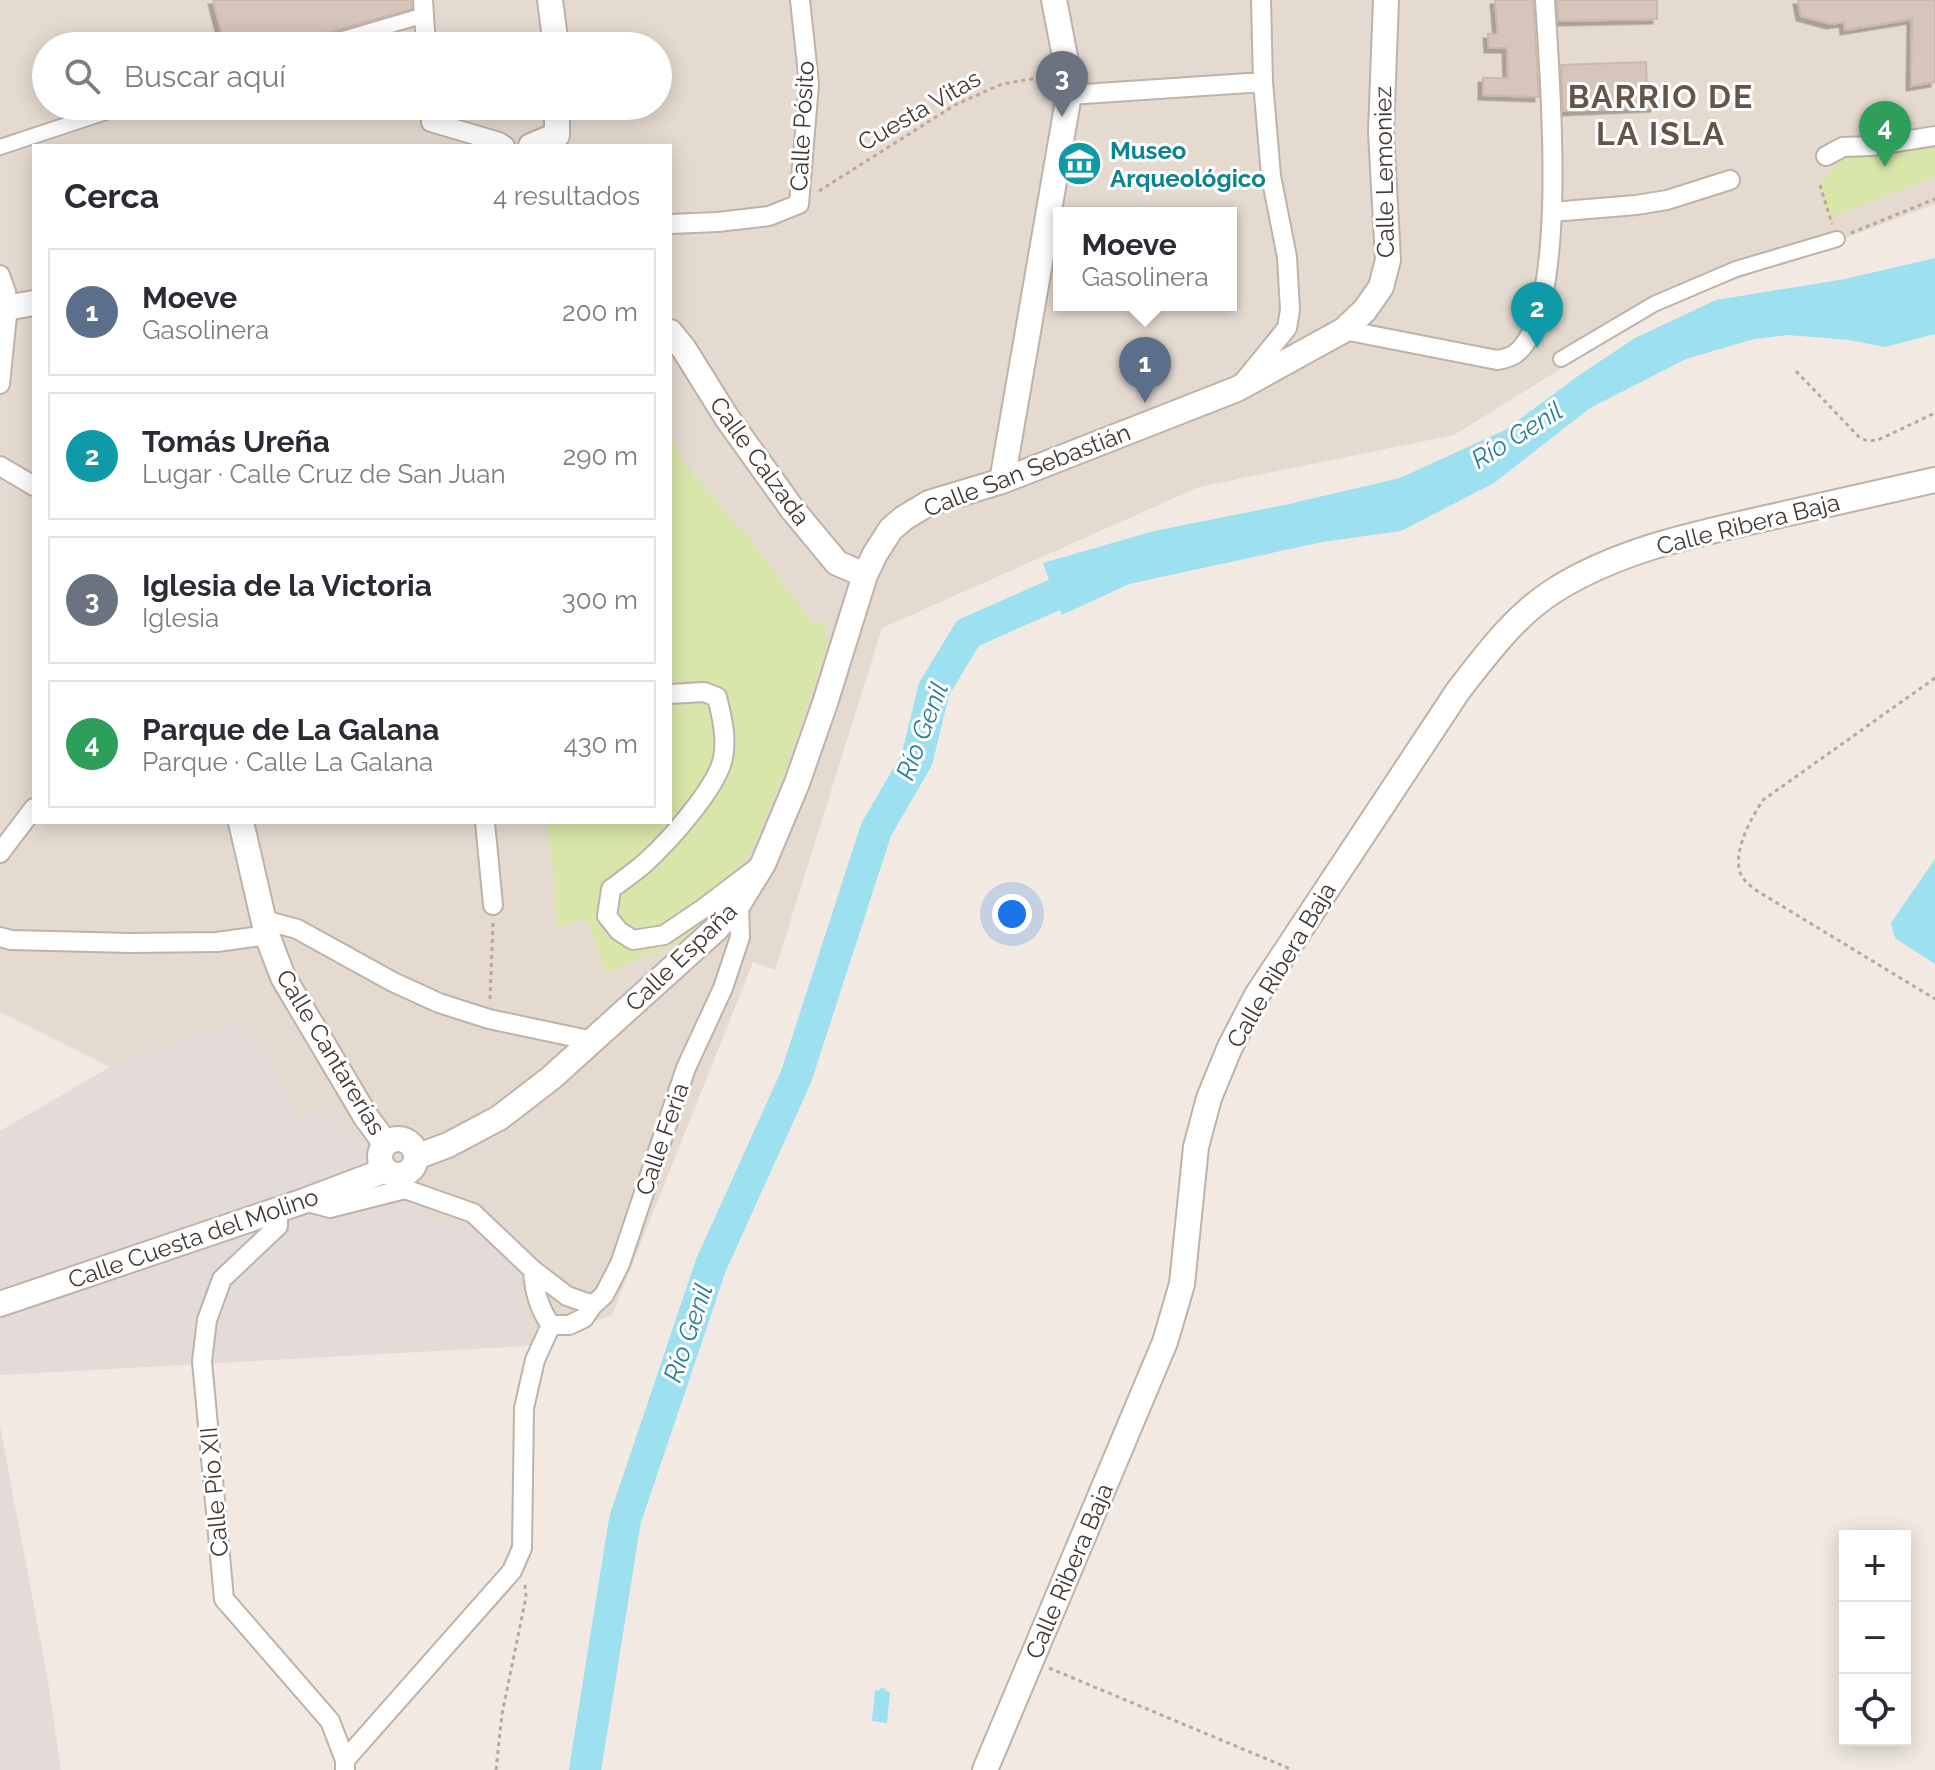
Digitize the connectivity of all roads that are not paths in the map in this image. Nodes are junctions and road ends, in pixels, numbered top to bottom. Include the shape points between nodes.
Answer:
1 (550, 0) edge
2 (800, 0) edge
3 (1054, 0) edge
4 (1261, 0) edge
5 (1386, 0) edge
6 (1545, 0) edge
7 (424, 7) edge
8 (357, 32) edge
9 (425, 32) edge
10 (554, 32) edge
11 (1263, 82) junction
12 (1069, 84) junction
13 (82, 120) edge
14 (431, 120) edge
15 (558, 120) edge
16 (1935, 136) edge
17 (559, 140) edge
18 (502, 144) edge
19 (0, 147) edge
20 (1826, 156) dead end
21 (1730, 180) dead end
22 (1552, 212) junction
23 (672, 224) edge
24 (1837, 239) road end
25 (0, 275) edge
26 (32, 303) edge
27 (4, 308) edge
28 (1344, 330) junction
29 (672, 334) edge
30 (1561, 359) dead end
31 (0, 384) edge
32 (1237, 389) junction
33 (0, 466) edge
34 (1935, 480) edge
35 (1002, 481) junction
36 (32, 485) edge
37 (865, 575) junction
38 (672, 694) edge
39 (32, 811) edge
40 (241, 824) edge
41 (485, 824) edge
42 (0, 853) edge
43 (763, 864) junction
44 (739, 903) junction
45 (493, 905) road end
46 (265, 928) junction
47 (0, 937) edge
48 (593, 1041) junction
49 (386, 1144) junction
50 (416, 1157) junction
51 (386, 1170) junction
52 (304, 1201) junction
53 (278, 1209) junction
54 (533, 1270) junction
55 (0, 1304) edge
56 (593, 1305) junction
57 (551, 1325) junction
58 (345, 1765) edge
59 (985, 1770) edge

1 - 10 street
2 - 23 street, Calle Pósito via 809,84 799,204 769,216
3 - 12 street
4 - 11 street
5 - 28 street, Calle Lemoniez via 1381,132 1388,260 1381,287
6 - 22 street
7 - 8 street
7 - 9 street
11 - 12 street
11 - 32 street via 1290,310 1287,328
12 - 35 street
13 - 19 street
14 - 18 street
15 - 17 street
16 - 20 street via 1843,147
21 - 22 street via 1667,200
22 - 28 street via 1539,310 1531,335 1514,355 1497,360
24 - 30 street via 1736,269 1654,304
25 - 27 street
26 - 27 street
27 - 31 street
28 - 32 street, Calle San Sebastián
29 - 37 street, Calle Calzada via 793,510 837,563
32 - 35 street, Calle San Sebastián
33 - 36 street
34 - 59 street, Calle Ribera Baja via 1637,551 1553,591 1488,652 1465,682 1257,995 1230,1047 1196,1147 1182,1284 1165,1342
35 - 37 street, Calle San Sebastián via 929,503 904,518 882,540
37 - 43 street, Calle España via 797,783
38 - 43 street via 704,692 717,697 724,727 723,759 684,822 611,889 607,916 633,940 664,935
39 - 42 street
40 - 46 street, Calle Cantarerías
41 - 45 street
43 - 44 street, Calle España
44 - 48 street, Calle España
44 - 56 street, Calle Feria via 740,937 723,988 686,1068 620,1264
46 - 47 street via 217,942
46 - 48 street via 297,929 439,1003
46 - 49 street, Calle Cantarerías via 283,977
48 - 50 street, Calle España via 499,1118
49 - 50 street via 403,1139
49 - 51 street via 380,1160
50 - 51 street via 402,1174
51 - 52 street, Calle Cuesta del Molino
52 - 53 street, Calle Cuesta del Molino
52 - 54 street via 330,1208 405,1189 473,1213
53 - 55 street, Calle Cuesta del Molino
53 - 58 street, Calle Pío XII via 278,1226 222,1279 207,1320 202,1361 224,1599 330,1721
54 - 56 street via 567,1296
54 - 57 street via 534,1289
56 - 57 street via 584,1318
57 - 58 street via 535,1360 524,1408 522,1548 512,1571

